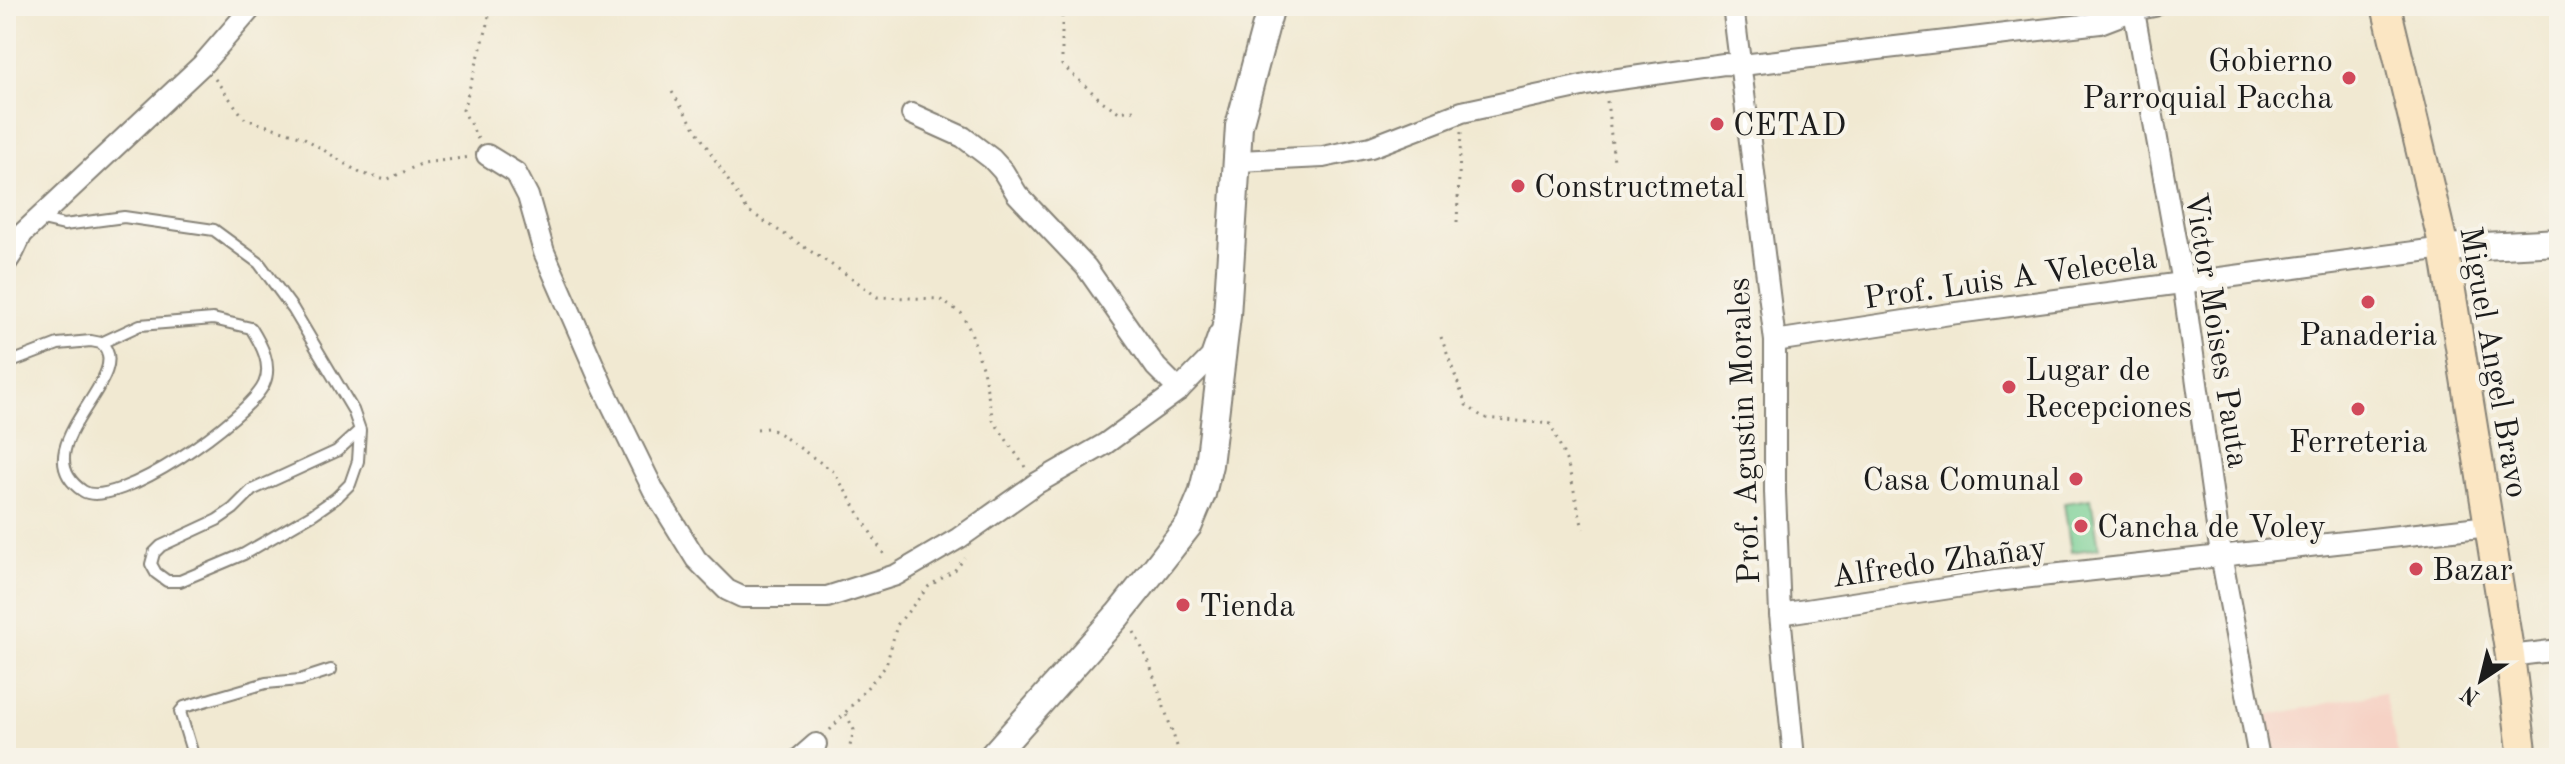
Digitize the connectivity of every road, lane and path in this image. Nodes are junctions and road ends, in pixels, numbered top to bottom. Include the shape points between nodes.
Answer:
1 (253, 6) edge
2 (490, 6) edge
3 (1271, 6) edge
4 (1733, 6) edge
5 (2386, 6) edge
6 (2140, 7) edge
7 (1062, 8) dead end
8 (202, 65) junction
9 (1742, 65) junction
10 (1605, 81) junction
11 (672, 92) dead end
12 (1134, 110) dead end
13 (1462, 112) junction
14 (912, 114) dead end
15 (487, 155) junction
16 (1238, 161) junction
17 (1614, 161) dead end
18 (1457, 222) dead end
19 (34, 223) junction
20 (2559, 242) edge
21 (2444, 248) junction
22 (6, 249) edge
23 (6, 272) edge
24 (2183, 283) junction
25 (1227, 316) junction
26 (1441, 337) dead end
27 (1775, 341) junction
28 (101, 343) junction
29 (6, 364) edge
30 (1179, 390) junction
31 (757, 429) dead end
32 (360, 430) junction
33 (1037, 483) junction
34 (2489, 526) junction
35 (1583, 529) dead end
36 (959, 538) junction
37 (2221, 555) junction
38 (896, 575) junction
39 (1780, 614) junction
40 (1118, 615) junction
41 (2559, 650) edge
42 (2510, 656) junction
43 (331, 670) dead end
44 (846, 714) junction
45 (808, 751) edge
46 (194, 758) edge
47 (847, 758) edge
48 (991, 758) edge
49 (1181, 758) edge
50 (1794, 758) edge
51 (2259, 758) edge
52 (2523, 758) edge

1 - 8 street
2 - 15 path via 463,110
3 - 16 street via 1239,126
4 - 9 street, Prof. Agustin Morales
5 - 21 main road, Miguel Angel Bravo
6 - 9 street via 2100,23
6 - 24 street, Victor Moises Pauta
7 - 12 path via 1062,65 1119,112
8 - 15 path via 245,119 303,137 360,173 386,180 423,163
8 - 19 street
9 - 10 street
9 - 27 street, Prof. Agustin Morales
10 - 13 street
10 - 17 path
11 - 33 path via 747,210 877,297 939,299 961,313 983,370 993,420
13 - 16 street via 1371,147 1323,157
13 - 18 path
14 - 30 street via 963,137 992,159 1017,194 1086,267 1156,367
15 - 38 street via 516,173 544,252 641,465 696,559 715,580 742,597 827,597
16 - 25 street
19 - 22 street
19 - 23 lane
19 - 32 lane via 124,217 214,230 259,263 293,309
20 - 21 street
21 - 24 street, Prof. Luis A Velecela
21 - 34 main road, Miguel Angel Bravo
24 - 27 street, Prof. Luis A Velecela
24 - 37 street, Victor Moises Pauta
25 - 30 street via 1211,357
25 - 40 street via 1202,494 1189,525
26 - 35 path via 1466,405 1484,418 1551,424 1568,465
27 - 39 street, Prof. Agustin Morales
28 - 28 lane via 110,357 105,377 85,406 65,453 68,479 86,493 104,495 177,460 211,438 264,384 263,347 251,328 213,319 169,322 140,325
28 - 29 lane via 58,344
30 - 33 street via 1105,444
31 - 38 path via 780,434 834,472
32 - 32 lane via 337,451 252,490 217,520 161,546 151,564 156,573 167,581 180,581 205,571 244,554 336,498 350,484
33 - 36 street
34 - 37 street, Alfredo Zhañay
34 - 42 main road, Miguel Angel Bravo
36 - 38 street
36 - 44 path via 965,557 954,571 929,586 897,625 886,666
37 - 39 street, Alfredo Zhañay via 1996,581
37 - 51 street, Victor Moises Pauta
39 - 50 street, Prof. Agustin Morales
40 - 48 street
40 - 49 path via 1138,636
41 - 42 street
42 - 52 main road, Miguel Angel Bravo
43 - 46 lane via 184,707 180,712
44 - 45 path
44 - 47 path via 854,730

